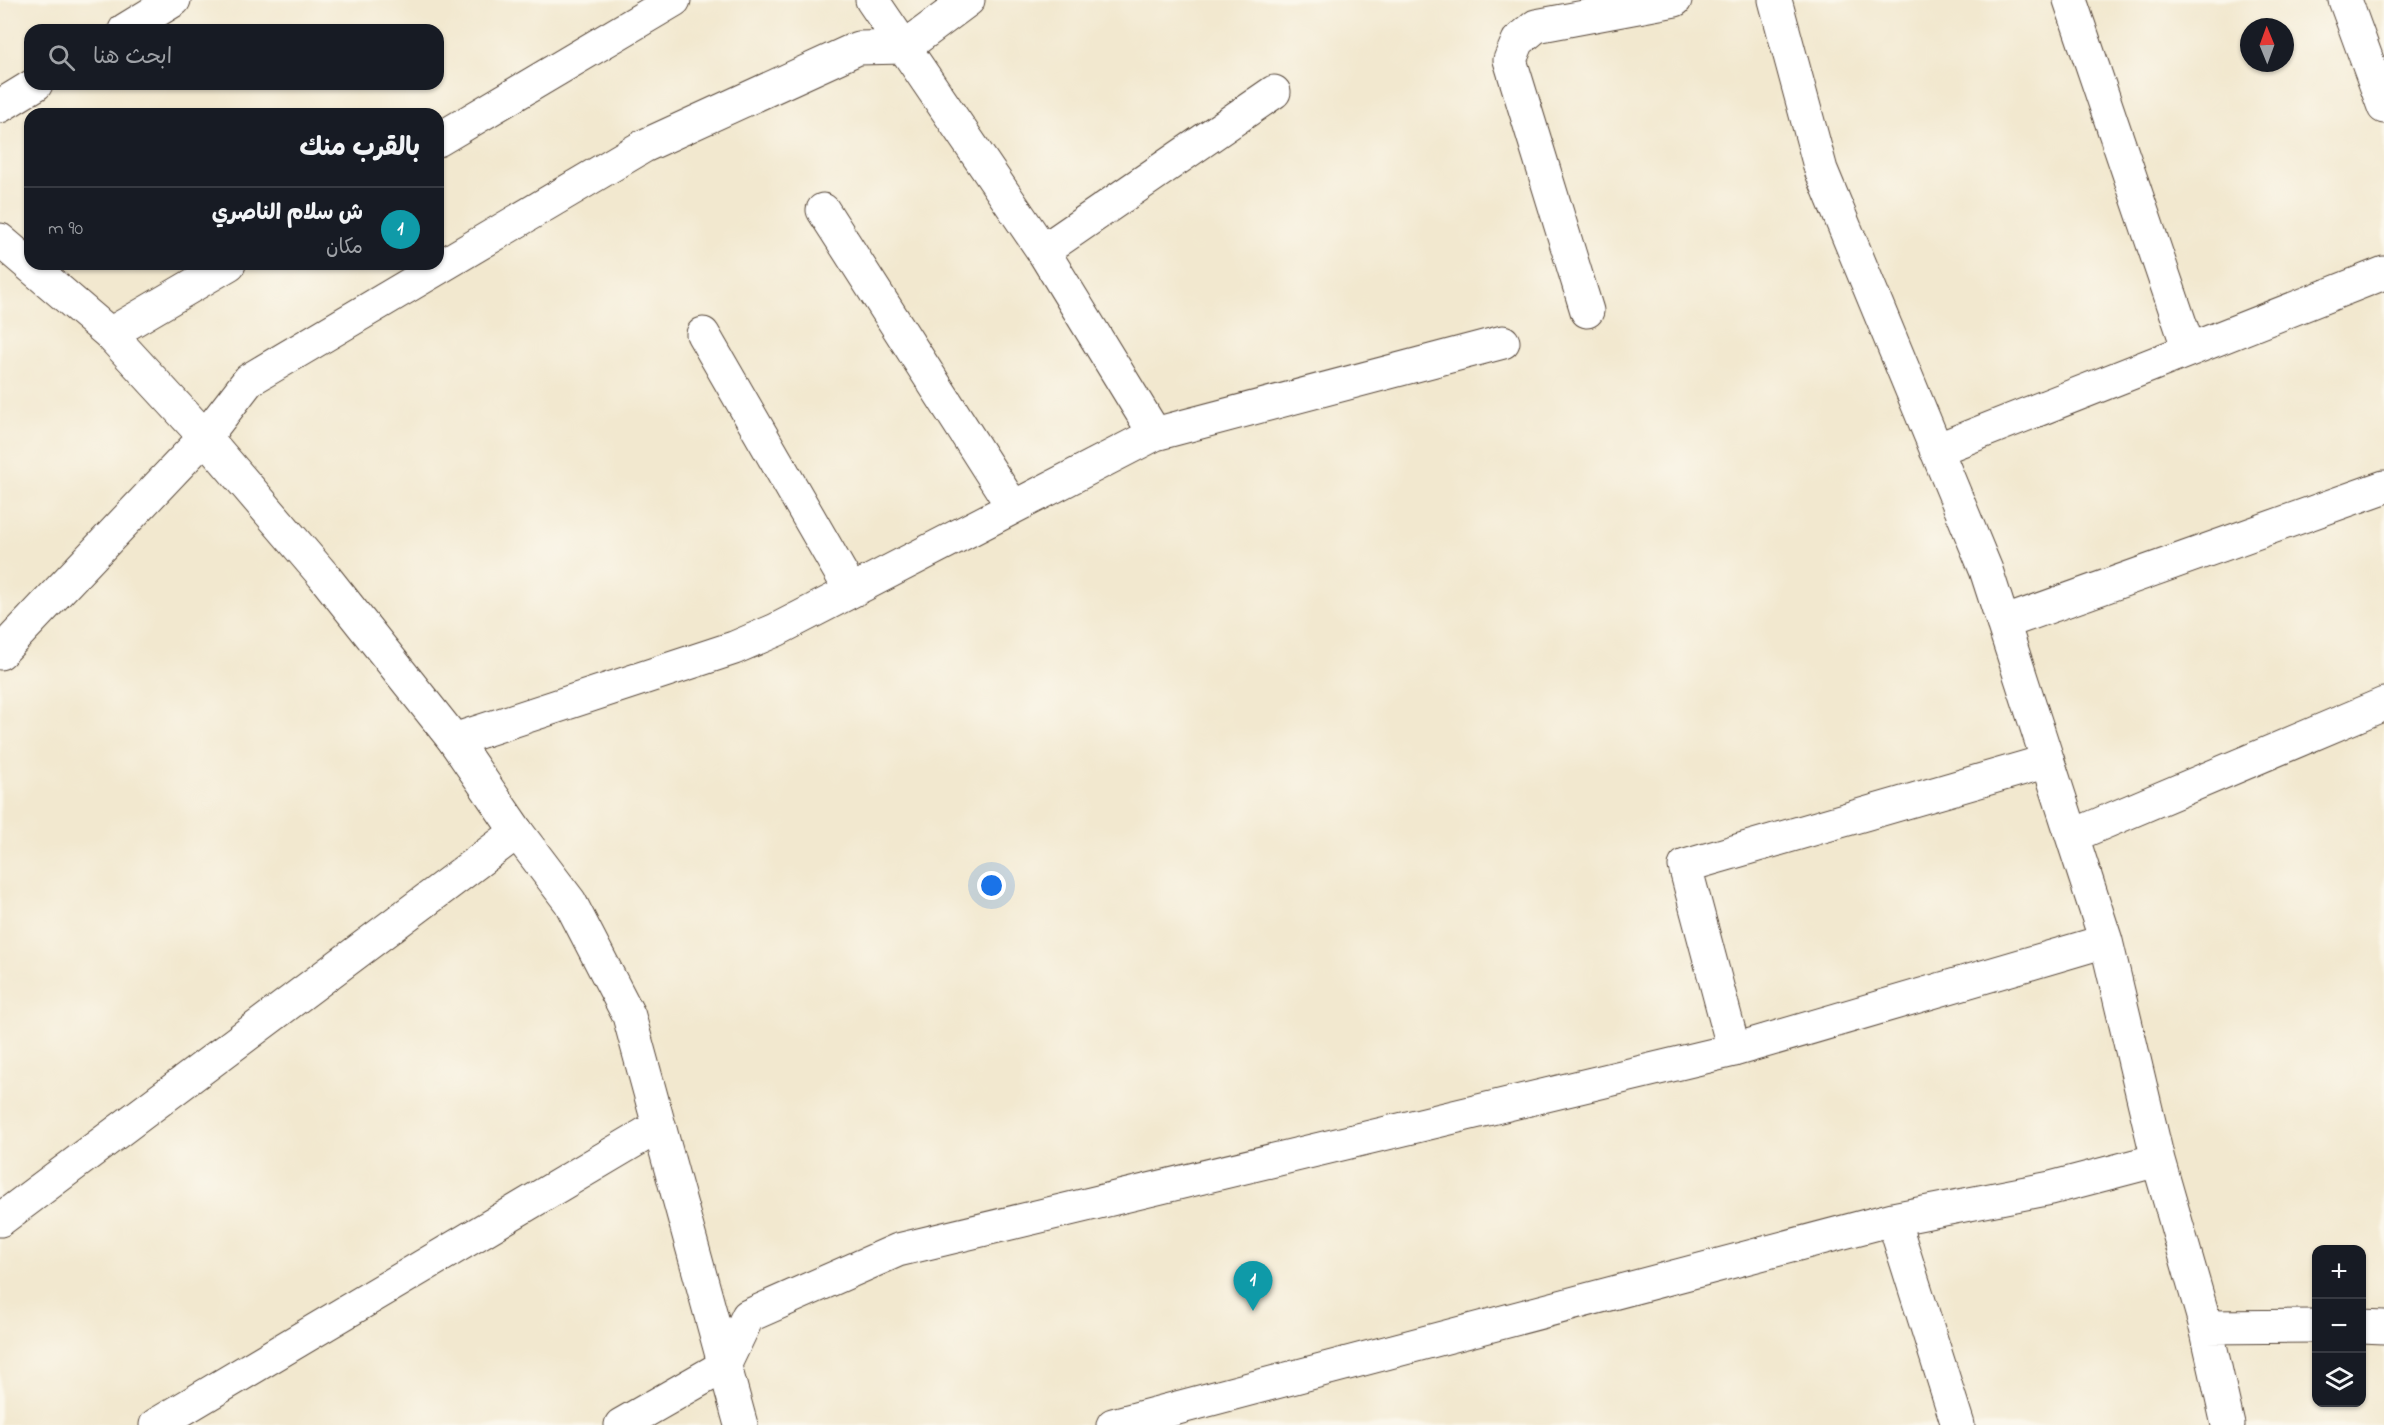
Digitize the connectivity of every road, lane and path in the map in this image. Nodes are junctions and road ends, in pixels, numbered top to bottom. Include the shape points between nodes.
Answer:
1 (174, 0) edge
2 (674, 0) edge
3 (872, 0) edge
4 (968, 0) edge
5 (1676, 0) edge
6 (1775, 0) edge
7 (2070, 0) edge
8 (2345, 0) edge
9 (134, 24) edge
10 (905, 47) junction
11 (26, 90) edge
12 (1274, 92) dead end
13 (0, 106) edge
14 (2384, 107) edge
15 (444, 136) edge
16 (823, 210) dead end
17 (3, 250) edge
18 (1043, 251) junction
19 (444, 264) edge
20 (24, 266) edge
21 (28, 270) edge
22 (219, 270) edge
23 (435, 270) edge
24 (2384, 273) edge
25 (1587, 311) dead end
26 (110, 334) junction
27 (703, 334) dead end
28 (1503, 342) dead end
29 (2189, 350) junction
30 (1155, 434) junction
31 (205, 437) junction
32 (1936, 450) junction
33 (2384, 487) edge
34 (1013, 507) junction
35 (850, 589) junction
36 (2003, 623) junction
37 (0, 653) edge
38 (2384, 704) edge
39 (454, 740) junction
40 (2048, 761) junction
41 (517, 832) junction
42 (2072, 836) junction
43 (2106, 941) junction
44 (1734, 1050) junction
45 (659, 1126) junction
46 (2158, 1160) junction
47 (1893, 1219) junction
48 (0, 1220) edge
49 (2312, 1326) edge
50 (2366, 1326) edge
51 (2206, 1327) junction
52 (2384, 1327) edge
53 (724, 1366) junction
54 (156, 1425) edge
55 (621, 1425) edge
56 (741, 1425) edge
57 (1113, 1425) edge
58 (1958, 1425) edge
59 (2228, 1425) edge

1 - 9 street
2 - 15 street
3 - 10 street
4 - 10 street
5 - 25 street via 1536,26 1518,41 1509,60
6 - 32 street via 1821,170
7 - 29 street
8 - 14 street
10 - 18 street
10 - 19 street via 858,48 644,146
11 - 13 street
12 - 18 street
16 - 34 street
17 - 20 street
18 - 30 street
21 - 26 street
22 - 26 street
23 - 31 street via 249,380
24 - 29 street
26 - 31 street
27 - 35 street
28 - 30 street
29 - 32 street
30 - 34 street
31 - 37 street
31 - 39 street
32 - 36 street via 1986,570
33 - 36 street
34 - 35 street
35 - 39 street via 734,648
36 - 40 street
38 - 42 street
39 - 41 street
40 - 42 street
40 - 44 street via 1685,866
41 - 45 street via 570,902 629,1016
41 - 48 street
42 - 43 street
43 - 44 street
43 - 46 street
44 - 53 street via 898,1250 748,1316
45 - 53 street
45 - 54 street
46 - 47 street via 2051,1188
46 - 51 street
47 - 57 street
47 - 58 street
49 - 51 street
50 - 52 street
51 - 59 street
53 - 55 street
53 - 56 street

